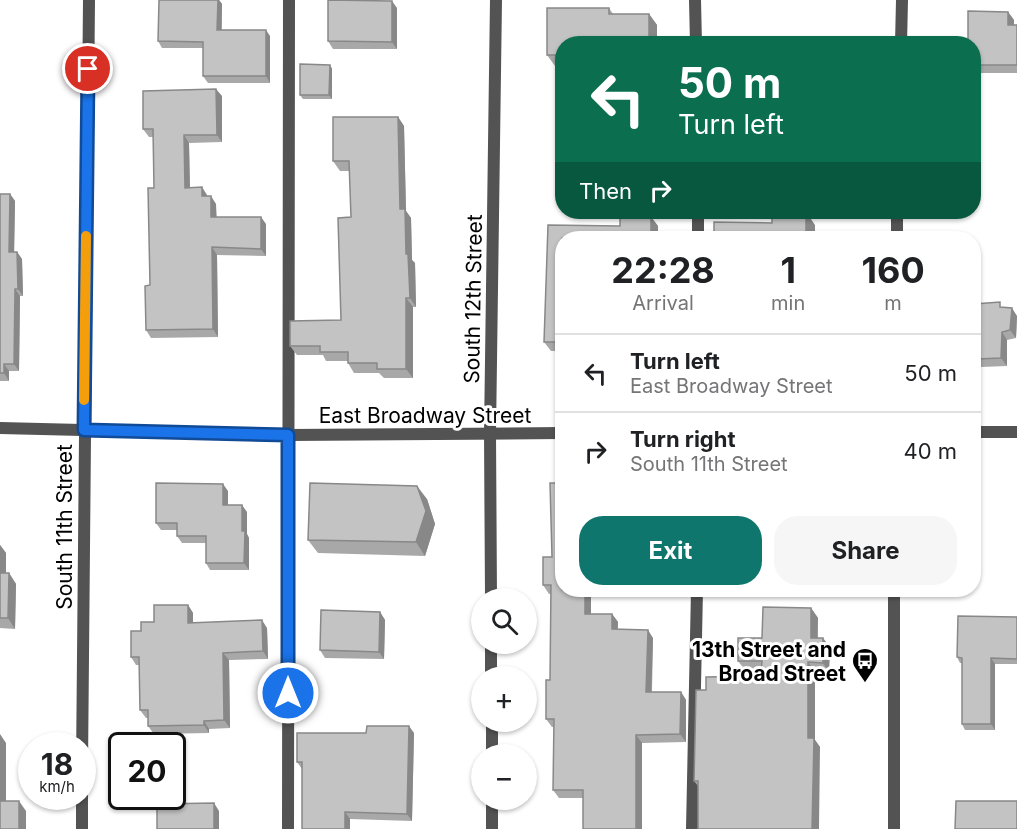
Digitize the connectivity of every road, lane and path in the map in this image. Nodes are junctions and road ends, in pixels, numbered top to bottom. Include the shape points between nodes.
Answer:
1 (89, 0) edge
2 (289, 0) edge
3 (496, 0) edge
4 (695, 0) edge
5 (902, 0) edge
6 (696, 36) edge
7 (901, 36) edge
8 (0, 428) edge
9 (84, 430) junction
10 (981, 432) edge
11 (1017, 432) edge
12 (490, 433) junction
13 (555, 433) edge
14 (288, 435) junction
15 (491, 588) edge
16 (697, 597) edge
17 (894, 597) edge
18 (82, 732) edge
19 (82, 810) edge
20 (492, 810) edge
21 (82, 829) edge
22 (288, 829) edge
23 (492, 829) edge
24 (692, 829) edge
25 (894, 829) edge

1 - 9 street, South 11th Street
2 - 14 street
3 - 12 street, South 12th Street
4 - 6 street
5 - 7 street
8 - 9 street, East Broadway Street
9 - 14 street, East Broadway Street
9 - 18 street, South 11th Street
10 - 11 street
12 - 13 street, East Broadway Street
12 - 14 street, East Broadway Street
12 - 15 street, South 12th Street
14 - 22 street
16 - 24 street
17 - 25 street
19 - 21 street
20 - 23 street

